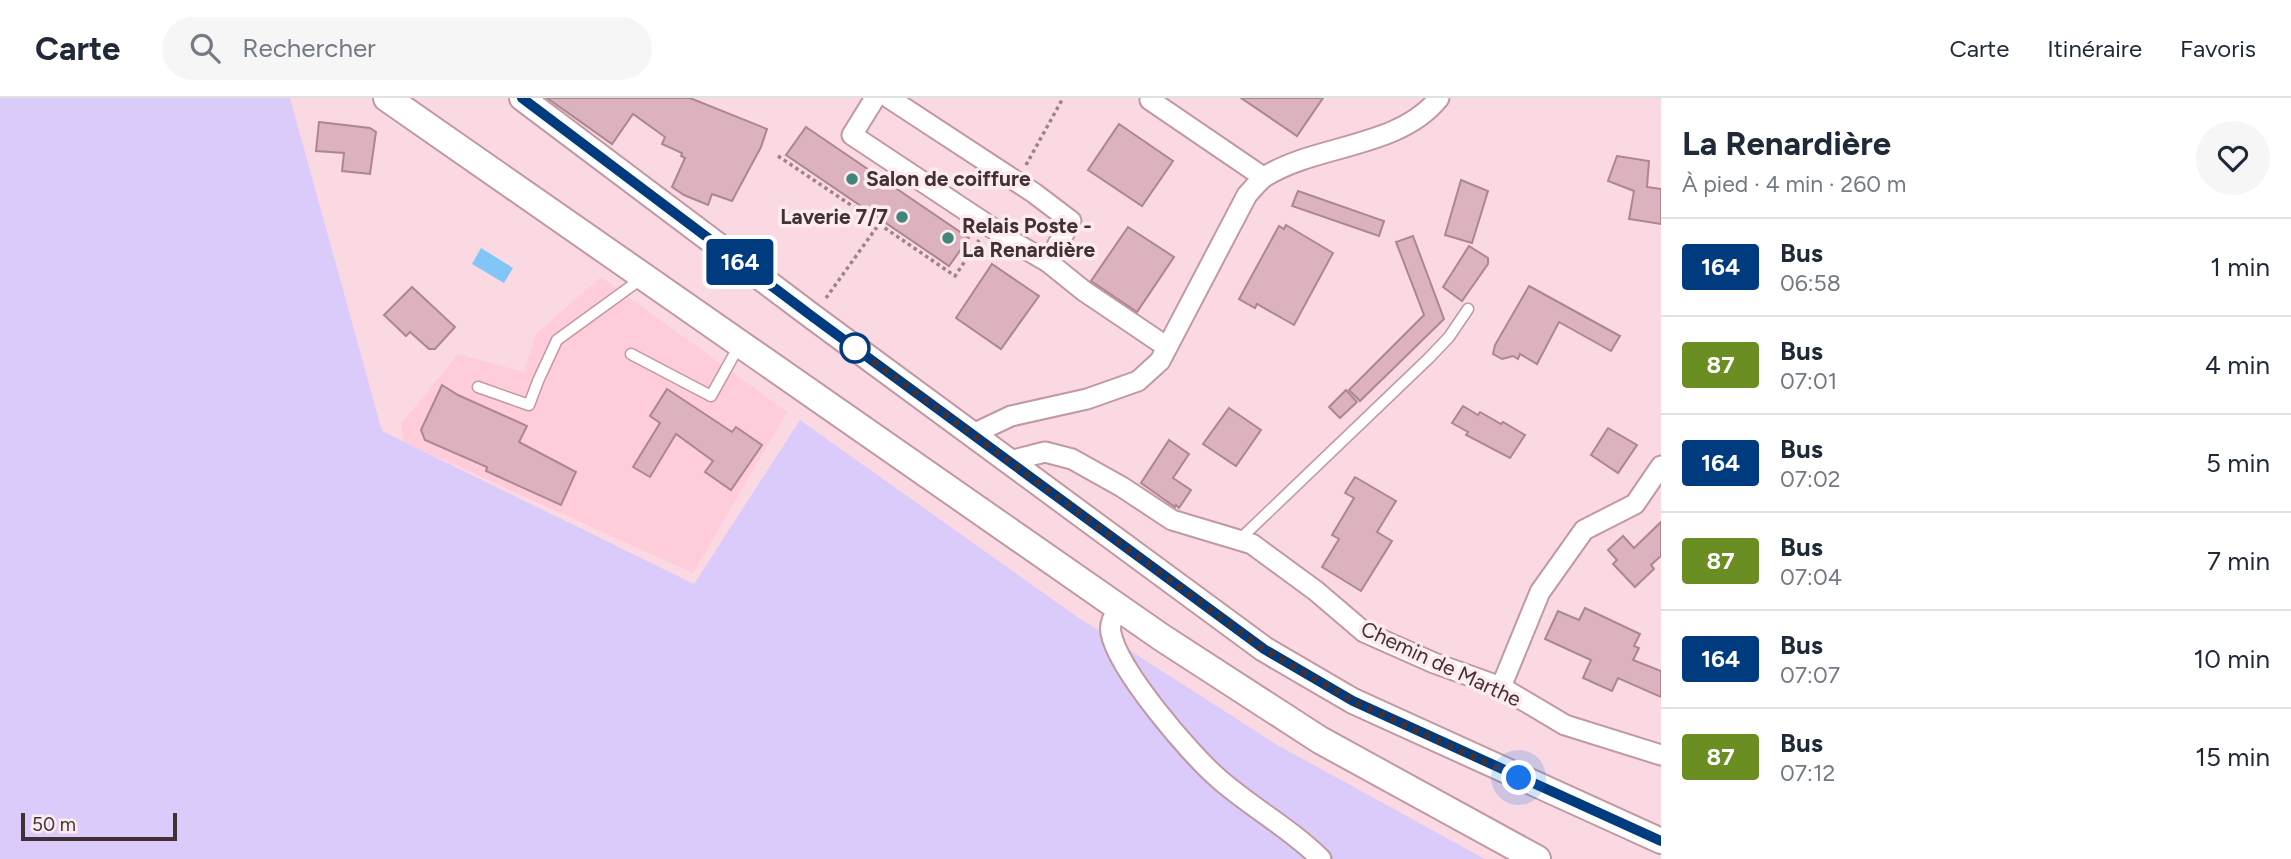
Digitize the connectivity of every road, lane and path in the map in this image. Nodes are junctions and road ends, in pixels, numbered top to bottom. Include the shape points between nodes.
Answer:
1 (387, 98) edge
2 (522, 98) edge
3 (875, 98) edge
4 (889, 98) edge
5 (1063, 98) edge
6 (1439, 98) edge
7 (1150, 100) dead end
8 (778, 156) dead end
9 (1263, 177) junction
10 (1017, 182) junction
11 (879, 224) junction
12 (988, 225) junction
13 (1048, 262) junction
14 (644, 276) junction
15 (1468, 309) dead end
16 (813, 317) junction
17 (740, 344) junction
18 (1167, 347) junction
19 (631, 354) dead end
20 (478, 387) dead end
21 (973, 434) junction
22 (1009, 461) junction
23 (1661, 466) edge
24 (1239, 541) junction
25 (1119, 608) junction
26 (1501, 687) junction
27 (1661, 755) edge
28 (1661, 841) edge
29 (1506, 843) junction
30 (1321, 859) edge
31 (1537, 859) edge
32 (1554, 859) edge

1 - 14 main road
2 - 16 street
3 - 12 street via 852,135
4 - 10 street
5 - 10 path
6 - 9 street via 1428,112 1403,127
7 - 9 street
8 - 11 path
9 - 18 street via 1247,195
10 - 13 street via 1070,221
11 - 12 path via 955,276
11 - 16 path
12 - 13 street
13 - 18 street
14 - 17 main road
14 - 20 lane via 557,340 530,405
15 - 24 lane via 1429,358
16 - 21 street
17 - 19 lane via 711,396
17 - 25 main road
18 - 21 street via 1160,361 1138,382 1011,416
21 - 22 street
22 - 24 street, Chemin de Marthe via 1045,452 1072,459 1172,520
22 - 28 street via 1264,649 1353,701
23 - 26 street via 1635,504 1584,530 1540,592
24 - 26 street, Chemin de Marthe via 1252,544 1364,632
25 - 29 main road via 1320,740
25 - 30 street via 1111,620 1111,633 1125,667 1165,720 1218,779
26 - 27 street, Chemin de Marthe via 1564,725
29 - 31 main road
29 - 32 main road

